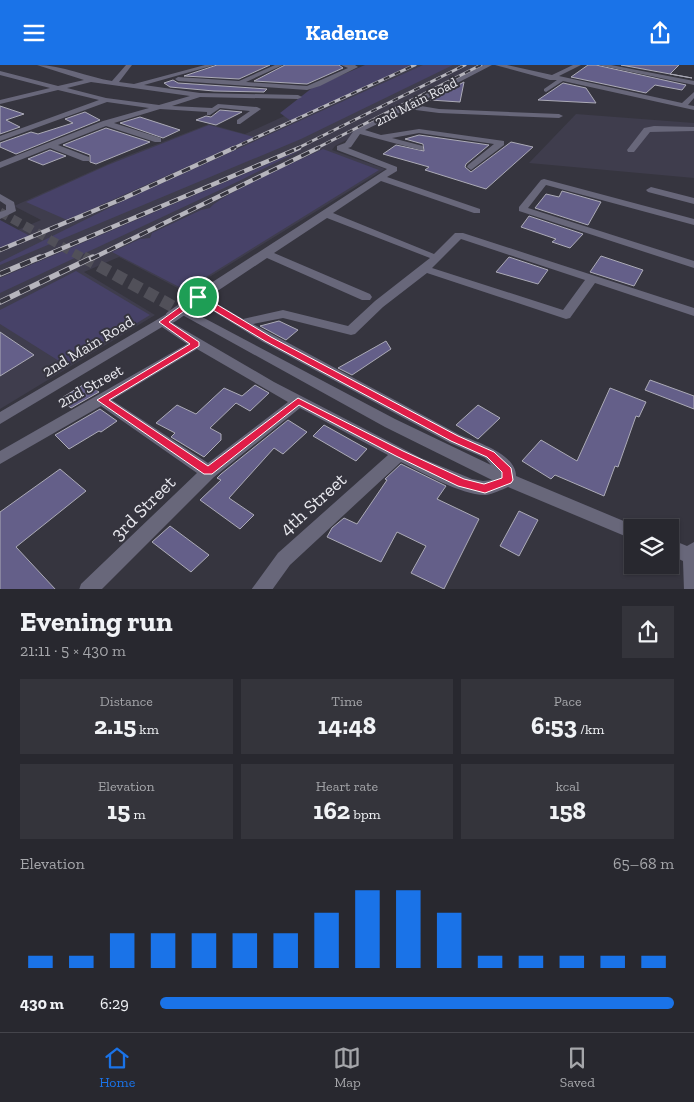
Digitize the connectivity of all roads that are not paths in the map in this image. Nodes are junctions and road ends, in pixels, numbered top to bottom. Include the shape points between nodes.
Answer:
1 (40, 65) edge
2 (129, 65) edge
3 (212, 65) edge
4 (280, 65) edge
5 (344, 65) edge
6 (489, 65) edge
7 (498, 65) edge
8 (578, 65) edge
9 (602, 65) edge
10 (647, 65) edge
11 (638, 72) junction
12 (0, 73) edge
13 (164, 78) junction
14 (550, 78) junction
15 (92, 80) junction
16 (561, 81) junction
17 (239, 82) junction
18 (115, 83) junction
19 (694, 83) edge
20 (134, 86) junction
21 (57, 88) junction
22 (546, 90) dead end
23 (212, 94) junction
24 (200, 95) junction
25 (694, 95) edge
26 (298, 97) dead end
27 (106, 99) junction
28 (0, 102) edge
29 (406, 106) junction
30 (683, 106) junction
31 (159, 107) junction
32 (694, 108) edge
33 (215, 110) junction
34 (208, 114) dead end
35 (559, 116) dead end
36 (240, 122) dead end
37 (106, 123) junction
38 (694, 129) edge
39 (358, 131) junction
40 (381, 137) junction
41 (0, 139) edge
42 (158, 140) dead end
43 (50, 145) junction
44 (420, 147) dead end
45 (631, 150) dead end
46 (86, 159) dead end
47 (0, 165) edge
48 (471, 167) dead end
49 (380, 178) junction
50 (651, 190) dead end
51 (0, 197) edge
52 (694, 201) edge
53 (477, 211) dead end
54 (326, 213) junction
55 (0, 216) edge
56 (694, 222) edge
57 (265, 253) junction
58 (429, 255) dead end
59 (694, 265) edge
60 (425, 269) junction
61 (592, 279) junction
62 (366, 297) dead end
63 (182, 310) junction
64 (694, 312) edge
65 (242, 323) junction
66 (196, 344) junction
67 (102, 400) junction
68 (298, 401) junction
69 (0, 419) edge
70 (400, 454) junction
71 (0, 458) edge
72 (208, 471) junction
73 (508, 480) junction
74 (624, 529) edge
75 (679, 550) edge
76 (693, 554) edge
77 (88, 589) edge
78 (260, 589) edge
79 (693, 589) edge

1 - 15 street
2 - 18 street
3 - 13 street
4 - 17 street
5 - 17 street via 355,67 307,87
6 - 29 street, 2nd Main Road
7 - 14 street
8 - 14 street
9 - 11 street
10 - 11 street
11 - 19 street
12 - 21 street
13 - 17 street
13 - 20 street
14 - 16 street
15 - 18 street
15 - 21 street
16 - 22 street
16 - 30 street
17 - 23 street
18 - 20 street
20 - 24 street
21 - 27 street
21 - 28 street
23 - 24 street
23 - 26 street
24 - 31 street
25 - 30 street
27 - 31 street
27 - 41 street
29 - 35 street via 438,111
29 - 39 street, 2nd Main Road
30 - 32 street
31 - 33 street
31 - 37 street
33 - 34 street
33 - 36 street via 218,106 257,109
37 - 42 street
37 - 43 street
38 - 45 street via 647,130
39 - 40 street
39 - 49 street, 2nd Main Road via 348,145 340,148 394,169
40 - 44 street
40 - 48 street via 420,131 501,143
43 - 46 street
43 - 47 street
49 - 53 street
49 - 54 street, 2nd Main Road
50 - 52 street
51 - 55 street via 11,204 11,211
54 - 57 street, 2nd Main Road
54 - 58 street
56 - 59 street via 544,182 522,209
57 - 62 street
57 - 63 street, 2nd Main Road
60 - 61 street via 459,235
60 - 61 street via 566,315
60 - 65 street via 350,331 283,314
61 - 64 street
63 - 65 street
63 - 66 street
63 - 69 street, 2nd Main Road
63 - 73 street via 390,423
65 - 73 street via 455,439 490,454 508,471
66 - 67 street, 2nd Street
66 - 68 street
67 - 71 street, 2nd Street
67 - 72 street
68 - 70 street
68 - 72 street, 3rd Street
70 - 73 street via 462,483 485,489
70 - 78 street, 4th Street via 284,559
72 - 77 street, 3rd Street
73 - 74 street
75 - 76 street
76 - 79 street

